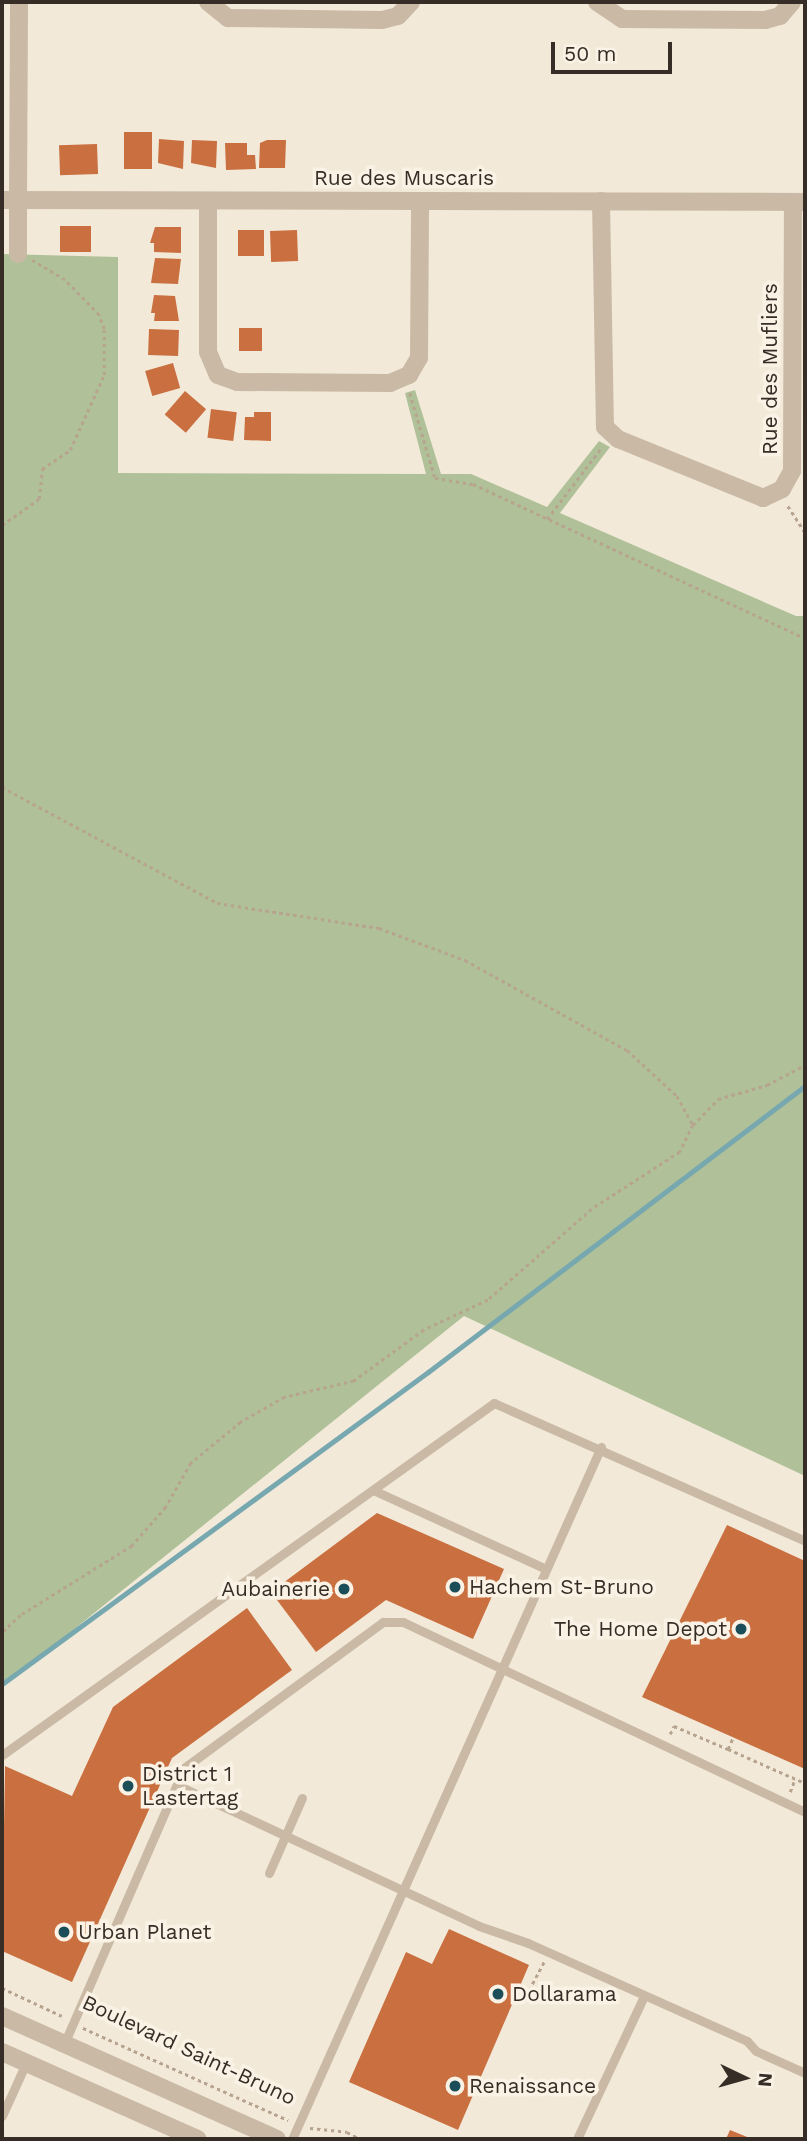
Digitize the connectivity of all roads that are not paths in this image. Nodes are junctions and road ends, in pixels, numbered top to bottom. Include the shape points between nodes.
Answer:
1 (19, 2) edge
2 (208, 2) edge
3 (411, 2) edge
4 (597, 2) edge
5 (792, 2) edge
6 (10, 200) edge
7 (208, 201) junction
8 (420, 201) junction
9 (601, 201) junction
10 (799, 202) edge
11 (24, 252) road end
12 (601, 1447) junction
13 (373, 1490) junction
14 (805, 1542) edge
15 (546, 1569) junction
16 (501, 1670) junction
17 (2, 1755) edge
18 (177, 1785) junction
19 (302, 1798) dead end
20 (805, 1812) edge
21 (286, 1833) junction
22 (269, 1873) dead end
23 (404, 1888) junction
24 (643, 1998) junction
25 (2, 2016) edge
26 (64, 2044) junction
27 (2, 2052) edge
28 (26, 2063) junction
29 (805, 2073) edge
30 (2, 2116) edge
31 (197, 2139) edge
32 (277, 2139) edge
33 (292, 2139) edge
34 (576, 2139) edge

1 - 6 street
2 - 3 street via 228,18 382,20 398,16
4 - 5 street via 622,19 765,20 780,16
6 - 7 street, Rue des Muscaris
6 - 11 street
7 - 8 street, Rue des Muscaris
7 - 8 street via 208,352 214,371 232,382 377,383 405,379 419,358
8 - 9 street, Rue des Muscaris
9 - 10 street, Rue des Muscaris
9 - 10 street, Rue des Mufliers via 605,427 618,439 757,498 778,493 792,471
12 - 13 lane via 494,1403
12 - 14 lane
12 - 15 lane
13 - 15 lane
13 - 17 lane
15 - 16 lane
16 - 18 lane via 403,1622 383,1622 184,1768
16 - 20 lane
16 - 23 lane
18 - 21 lane
18 - 26 lane
19 - 21 lane
21 - 22 lane
21 - 23 lane
23 - 24 lane
23 - 33 lane
24 - 29 lane via 747,2041 756,2051
24 - 34 lane
25 - 26 street, Boulevard Saint-Bruno
26 - 32 street, Boulevard Saint-Bruno
27 - 28 street
28 - 30 lane
28 - 31 street

